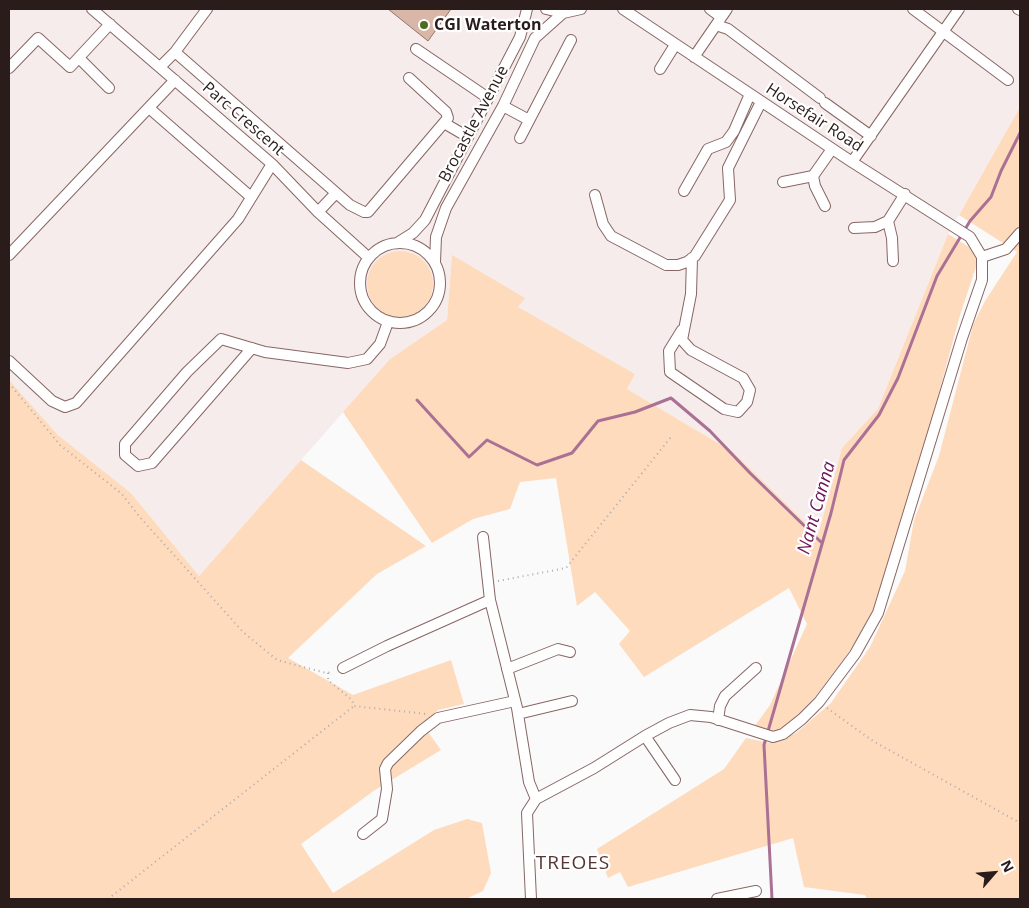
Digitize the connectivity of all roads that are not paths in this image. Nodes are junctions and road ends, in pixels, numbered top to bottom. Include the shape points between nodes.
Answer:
1 (92, 9) edge
2 (206, 9) edge
3 (527, 9) edge
4 (546, 9) edge
5 (581, 9) edge
6 (622, 9) edge
7 (710, 9) edge
8 (913, 9) edge
9 (959, 9) edge
10 (563, 13) junction
11 (721, 17) edge
12 (110, 24) junction
13 (944, 33) junction
14 (571, 40) dead end
15 (675, 45) junction
16 (416, 49) dead end
17 (175, 52) junction
18 (694, 57) junction
19 (79, 58) junction
20 (160, 67) junction
21 (9, 68) edge
22 (660, 69) dead end
23 (409, 78) dead end
24 (176, 80) junction
25 (1008, 80) dead end
26 (109, 88) dead end
27 (750, 94) junction
28 (488, 98) junction
29 (761, 102) junction
30 (503, 106) junction
31 (149, 108) junction
32 (529, 120) junction
33 (444, 123) junction
34 (870, 136) junction
35 (468, 137) junction
36 (520, 138) dead end
37 (832, 149) junction
38 (852, 162) junction
39 (272, 164) junction
40 (813, 176) junction
41 (784, 182) dead end
42 (684, 191) dead end
43 (336, 192) junction
44 (904, 194) junction
45 (595, 195) dead end
46 (252, 197) junction
47 (825, 206) dead end
48 (318, 212) junction
49 (888, 221) junction
50 (854, 228) dead end
51 (1020, 233) edge
52 (398, 243) junction
53 (9, 255) edge
54 (982, 257) junction
55 (369, 258) junction
56 (692, 258) junction
57 (893, 261) dead end
58 (435, 262) junction
59 (388, 322) junction
60 (682, 330) junction
61 (252, 348) junction
62 (9, 361) edge
63 (483, 537) dead end
64 (490, 600) junction
65 (570, 652) dead end
66 (343, 668) road end
67 (756, 668) dead end
68 (507, 669) junction
69 (515, 701) junction
70 (572, 701) dead end
71 (518, 714) junction
72 (718, 720) junction
73 (644, 736) junction
74 (675, 780) dead end
75 (536, 799) junction
76 (364, 834) dead end
77 (756, 892) dead end
78 (531, 899) edge
79 (717, 899) edge

1 - 12 street, Parc Crescent
2 - 17 street
3 - 28 street, Brocastle Avenue via 520,37
4 - 10 street
5 - 10 street
6 - 15 street, Horsefair Road
7 - 11 street
8 - 13 street
9 - 13 street
10 - 30 street, Brocastle Avenue via 535,38
11 - 18 street
11 - 34 street via 728,29
12 - 19 street
12 - 20 street, Parc Crescent
13 - 25 street
13 - 34 street
14 - 32 street
15 - 18 street, Horsefair Road
15 - 22 street
16 - 28 street
17 - 20 street
17 - 43 street
18 - 27 street, Horsefair Road
19 - 21 street via 70,67 38,38
19 - 26 street
20 - 24 street, Parc Crescent
23 - 33 street via 446,112 448,118
24 - 31 street
24 - 39 street, Parc Crescent
27 - 29 street, Horsefair Road
27 - 42 street via 726,142 708,149
28 - 35 street, Brocastle Avenue
29 - 37 street, Horsefair Road
29 - 56 street via 728,168 730,200
30 - 32 street
30 - 58 street, Brocastle Avenue via 446,208 436,237
31 - 46 street
31 - 53 street
32 - 36 street
33 - 35 street
33 - 43 street via 368,212 350,204
34 - 38 street
35 - 52 street, Brocastle Avenue via 425,220
37 - 38 street, Horsefair Road
37 - 40 street
38 - 44 street, Horsefair Road
39 - 46 street
39 - 48 street, Parc Crescent
40 - 41 street
40 - 47 street
43 - 48 street
44 - 49 street
44 - 54 street, Horsefair Road via 970,237
45 - 56 street via 603,224 611,236 666,265 678,265
46 - 62 street via 238,219 76,403 66,407 52,401
48 - 55 street, Parc Crescent
49 - 50 street via 875,227
49 - 57 street
51 - 54 street via 1006,249
52 - 55 street via 387,245
52 - 58 street via 419,247
54 - 72 street via 982,280 878,613 855,654 819,702 791,729 773,737
55 - 59 street via 363,267 360,289 370,310
56 - 60 street via 691,294
58 - 59 street via 441,282 438,298 429,312 410,323
59 - 61 street via 380,344 367,359 348,363
60 - 60 street via 682,340 691,350 743,378 750,390 747,402 738,412 724,409 670,372 669,351
61 - 61 street via 221,338 125,444 125,455 138,466 152,463
63 - 64 street
64 - 66 street
64 - 68 street
65 - 68 street via 558,650
67 - 72 street via 725,696
68 - 69 street
69 - 71 street
69 - 76 street via 438,718 388,763 382,819
70 - 71 street
71 - 75 street via 528,782
72 - 73 street via 690,716 679,718
73 - 74 street
73 - 75 street
75 - 78 street via 527,813
77 - 79 street

